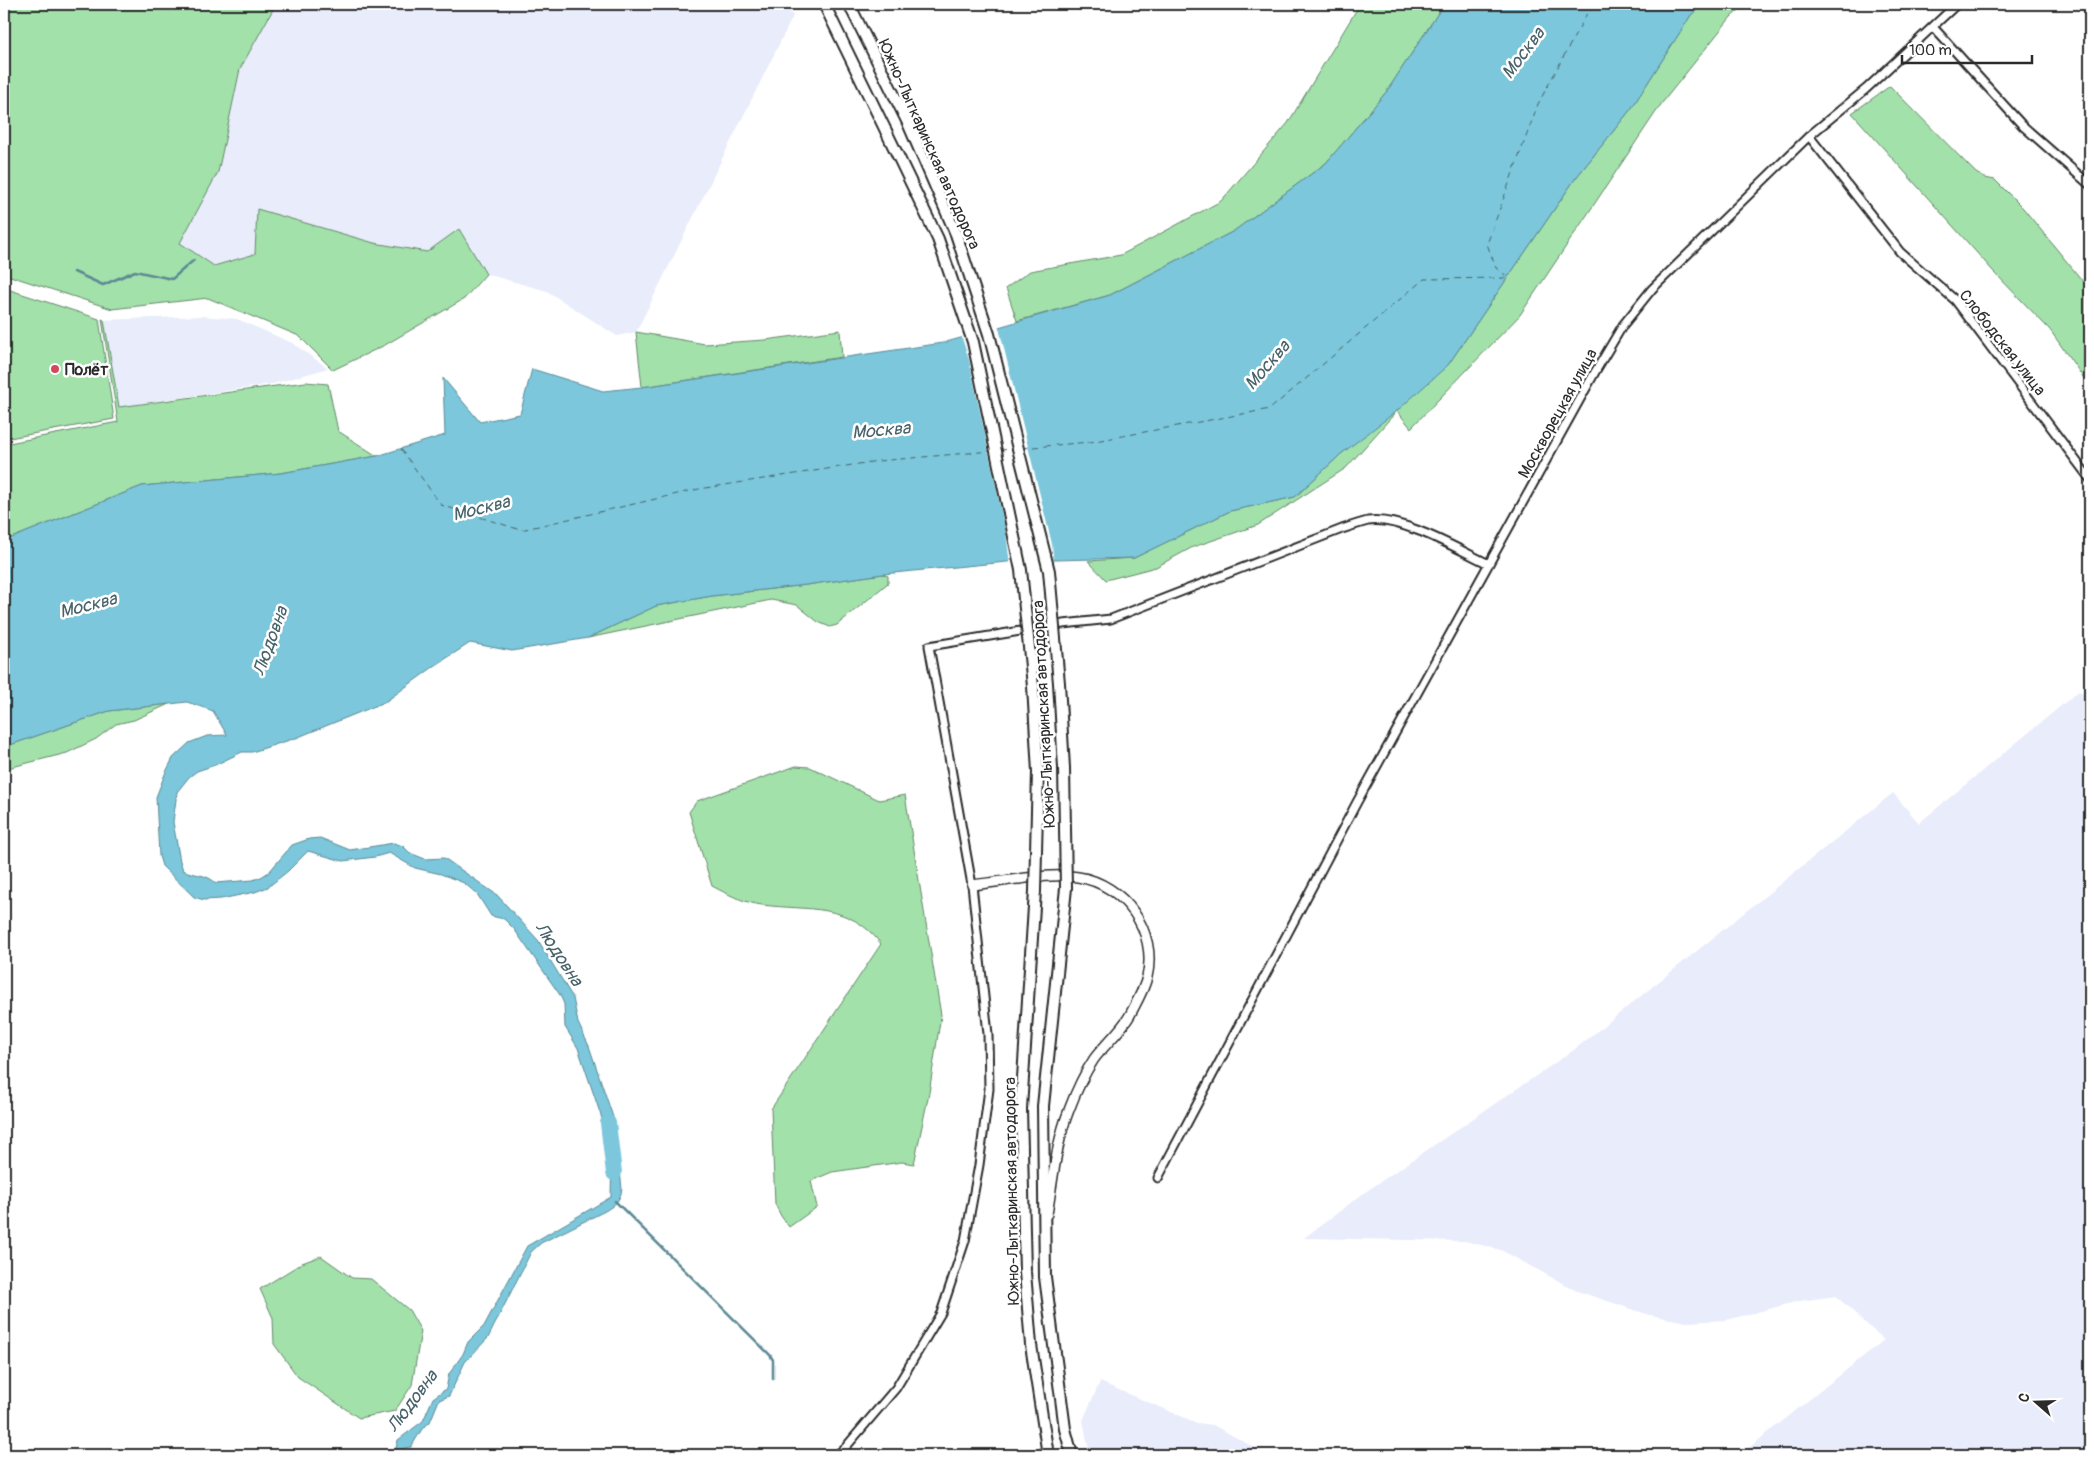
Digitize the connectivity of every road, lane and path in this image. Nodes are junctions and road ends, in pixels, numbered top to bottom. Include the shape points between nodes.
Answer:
1 (824, 4) edge
2 (849, 4) edge
3 (1957, 4) edge
4 (1933, 27) junction
5 (1809, 136) junction
6 (2090, 185) edge
7 (2090, 479) edge
8 (1489, 564) junction
9 (972, 885) junction
10 (1158, 1178) dead end
11 (1044, 1234) junction
12 (837, 1455) edge
13 (1048, 1455) edge
14 (1072, 1455) edge

1 - 13 main road, Южно-Лыткаринская автодорога, bridge via 938,239 972,342 1021,570 1038,772 1035,891 1021,1109 1025,1272 1030,1344
2 - 11 main road, Южно-Лыткаринская автодорога, bridge via 908,123 956,234 989,334 1049,570 1060,683 1066,888 1043,1106
3 - 4 street, Москворецкая улица
4 - 5 street, Москворецкая улица
4 - 6 street via 2023,126
5 - 7 street, Слободская улица via 1900,252 1955,300
5 - 8 street, Москворецкая улица via 1652,289 1623,325
8 - 9 street via 1400,525 1370,521 1110,619 929,646
8 - 10 street, Москворецкая улица via 1387,747
9 - 11 street via 1058,876 1090,879 1126,901 1138,918 1147,942 1147,979 1128,1018 1094,1060 1068,1110 1056,1156
9 - 12 street via 988,1034 989,1089 965,1241 941,1312 896,1388
11 - 14 main road, Южно-Лыткаринская автодорога via 1045,1277 1065,1429

